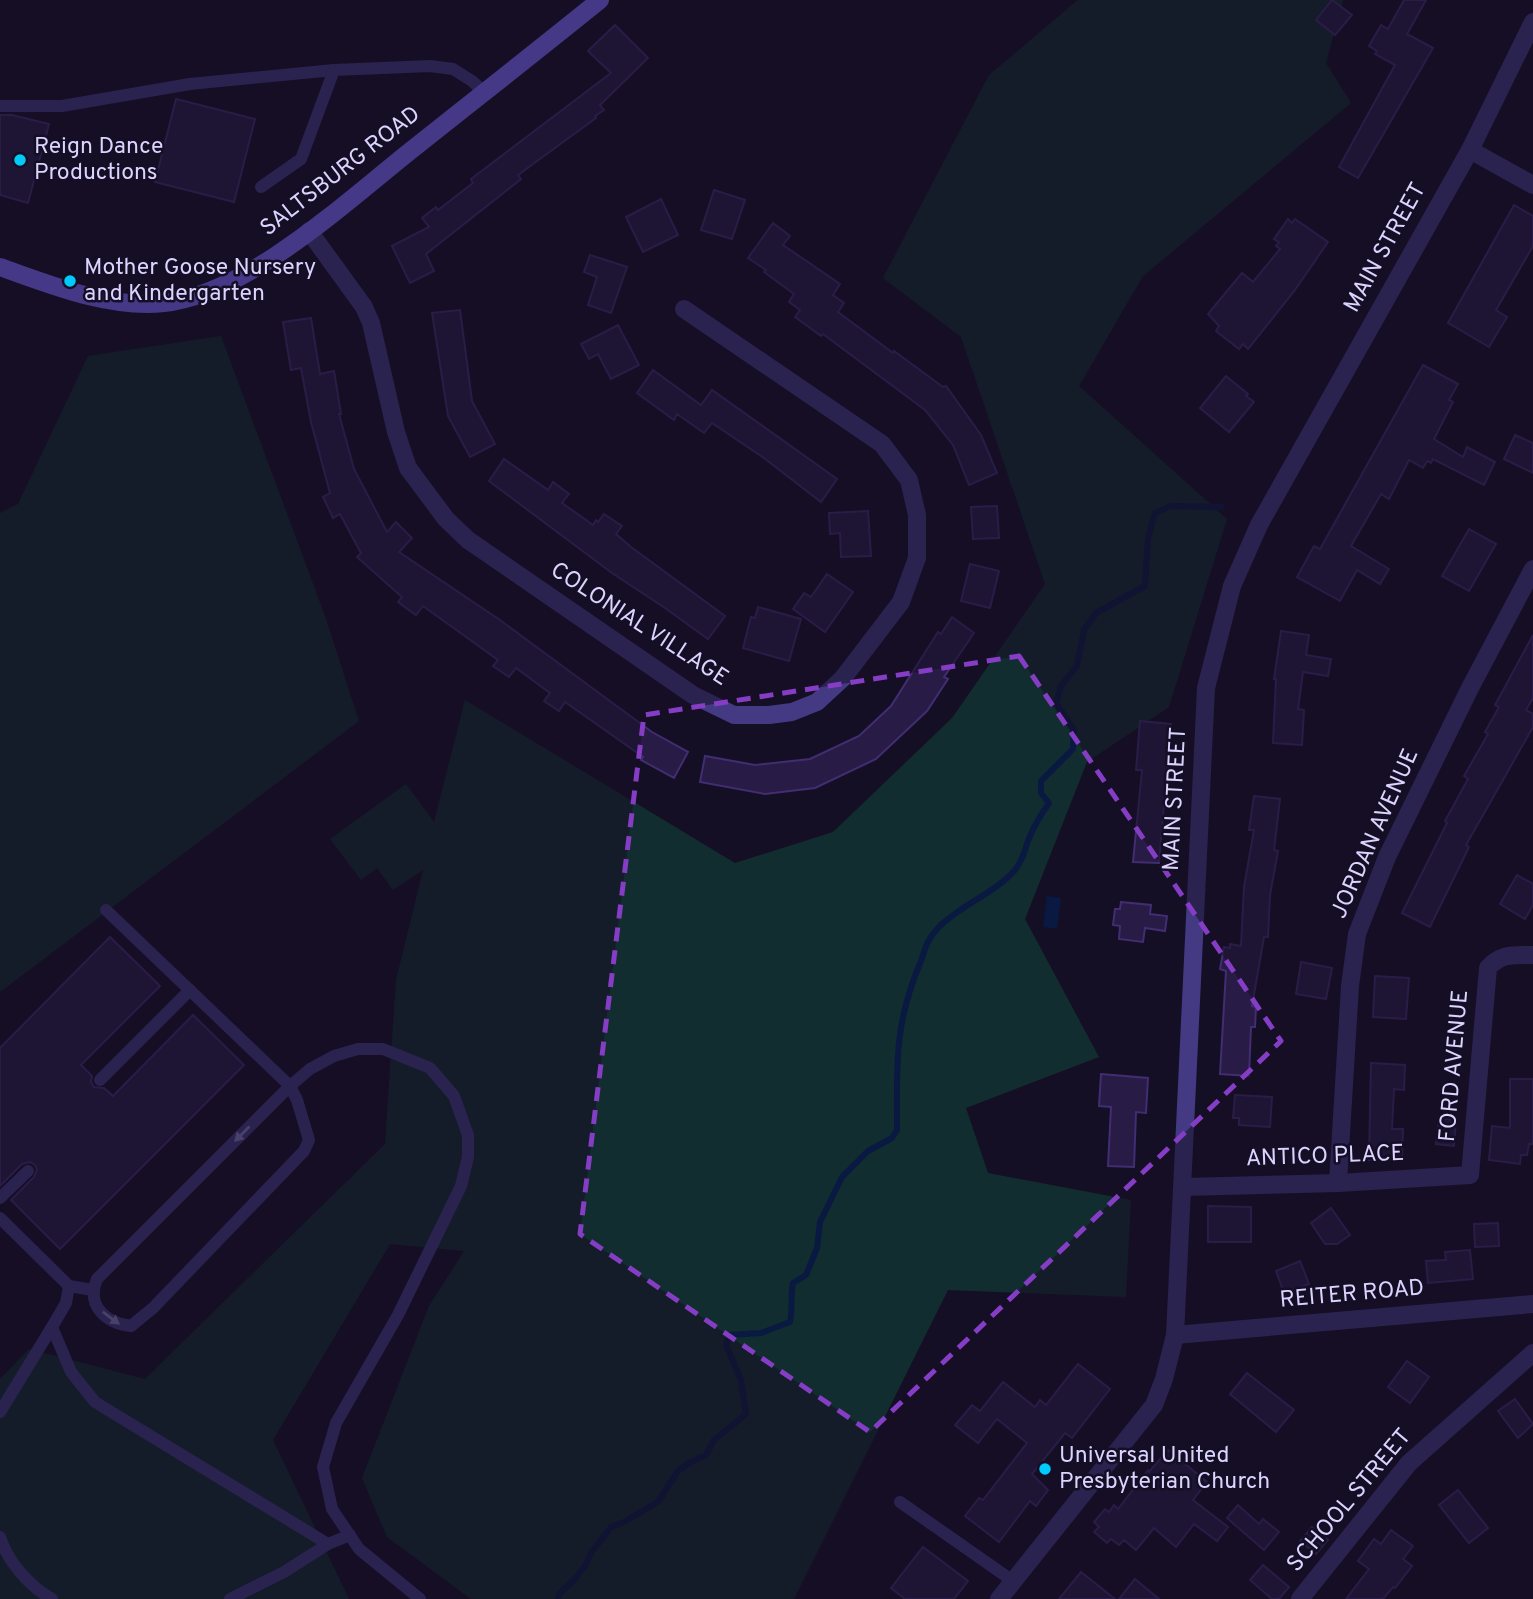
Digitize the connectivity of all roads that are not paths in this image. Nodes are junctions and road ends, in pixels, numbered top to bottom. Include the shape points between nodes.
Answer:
1 (600, 0) edge
2 (1533, 22) edge
3 (334, 71) junction
4 (484, 92) junction
5 (0, 106) edge
6 (1470, 150) junction
7 (1533, 185) edge
8 (261, 187) dead end
9 (309, 231) junction
10 (0, 267) edge
11 (684, 309) dead end
12 (1533, 569) edge
13 (106, 910) dead end
14 (1533, 955) edge
15 (190, 990) junction
16 (100, 1080) dead end
17 (290, 1086) junction
18 (28, 1171) dead end
19 (1470, 1175) joint
20 (1338, 1183) junction
21 (1183, 1187) junction
22 (0, 1198) edge
23 (0, 1218) edge
24 (69, 1286) junction
25 (93, 1290) junction
26 (1533, 1304) edge
27 (52, 1327) junction
28 (1175, 1335) junction
29 (1533, 1353) edge
30 (0, 1412) edge
31 (900, 1502) dead end
32 (350, 1535) junction
33 (0, 1537) edge
34 (328, 1544) junction
35 (1013, 1581) junction
36 (51, 1599) edge
37 (230, 1599) edge
38 (420, 1599) edge
39 (999, 1599) edge
40 (1300, 1599) edge

1 - 4 main road, SALTSBURG ROAD
2 - 6 street, MAIN STREET
3 - 4 lane via 453,69
3 - 5 lane via 190,84 62,106
3 - 8 lane via 301,159
4 - 9 main road, SALTSBURG ROAD
6 - 7 street
6 - 21 street, MAIN STREET via 1259,525 1232,586 1206,688
9 - 10 main road, SALTSBURG ROAD via 240,278 165,303 122,302
9 - 11 street, COLONIAL VILLAGE via 364,307 408,468 468,541 693,695 734,715 792,712 817,702 843,678 901,602 917,558 917,515 909,480 882,444
12 - 20 street, JORDAN AVENUE via 1393,845 1357,934
13 - 15 lane
14 - 19 street, FORD AVENUE via 1505,955 1488,968
15 - 16 lane
15 - 17 lane
17 -> 25 lane via 97,1279
25 -> 17 lane via 94,1301 106,1317 131,1326 304,1152 309,1140
17 - 32 lane via 334,1056 358,1049 383,1049 430,1068 454,1096 468,1135 461,1186 398,1315 335,1423 323,1467 332,1509
18 - 22 lane
19 - 20 street, ANTICO PLACE
20 - 21 street, ANTICO PLACE
21 - 28 street, MAIN STREET
23 - 24 lane
24 - 25 lane
24 - 27 lane via 66,1303
26 - 28 street, REITER ROAD
27 - 30 lane
27 - 34 lane via 71,1372 95,1402
28 - 35 street, MAIN STREET via 1154,1405
29 - 40 street, SCHOOL STREET via 1409,1462
31 - 35 lane
32 - 34 lane
32 - 38 lane via 359,1549
33 - 36 lane via 34,1589
34 - 37 lane
35 - 39 street, MAIN STREET

